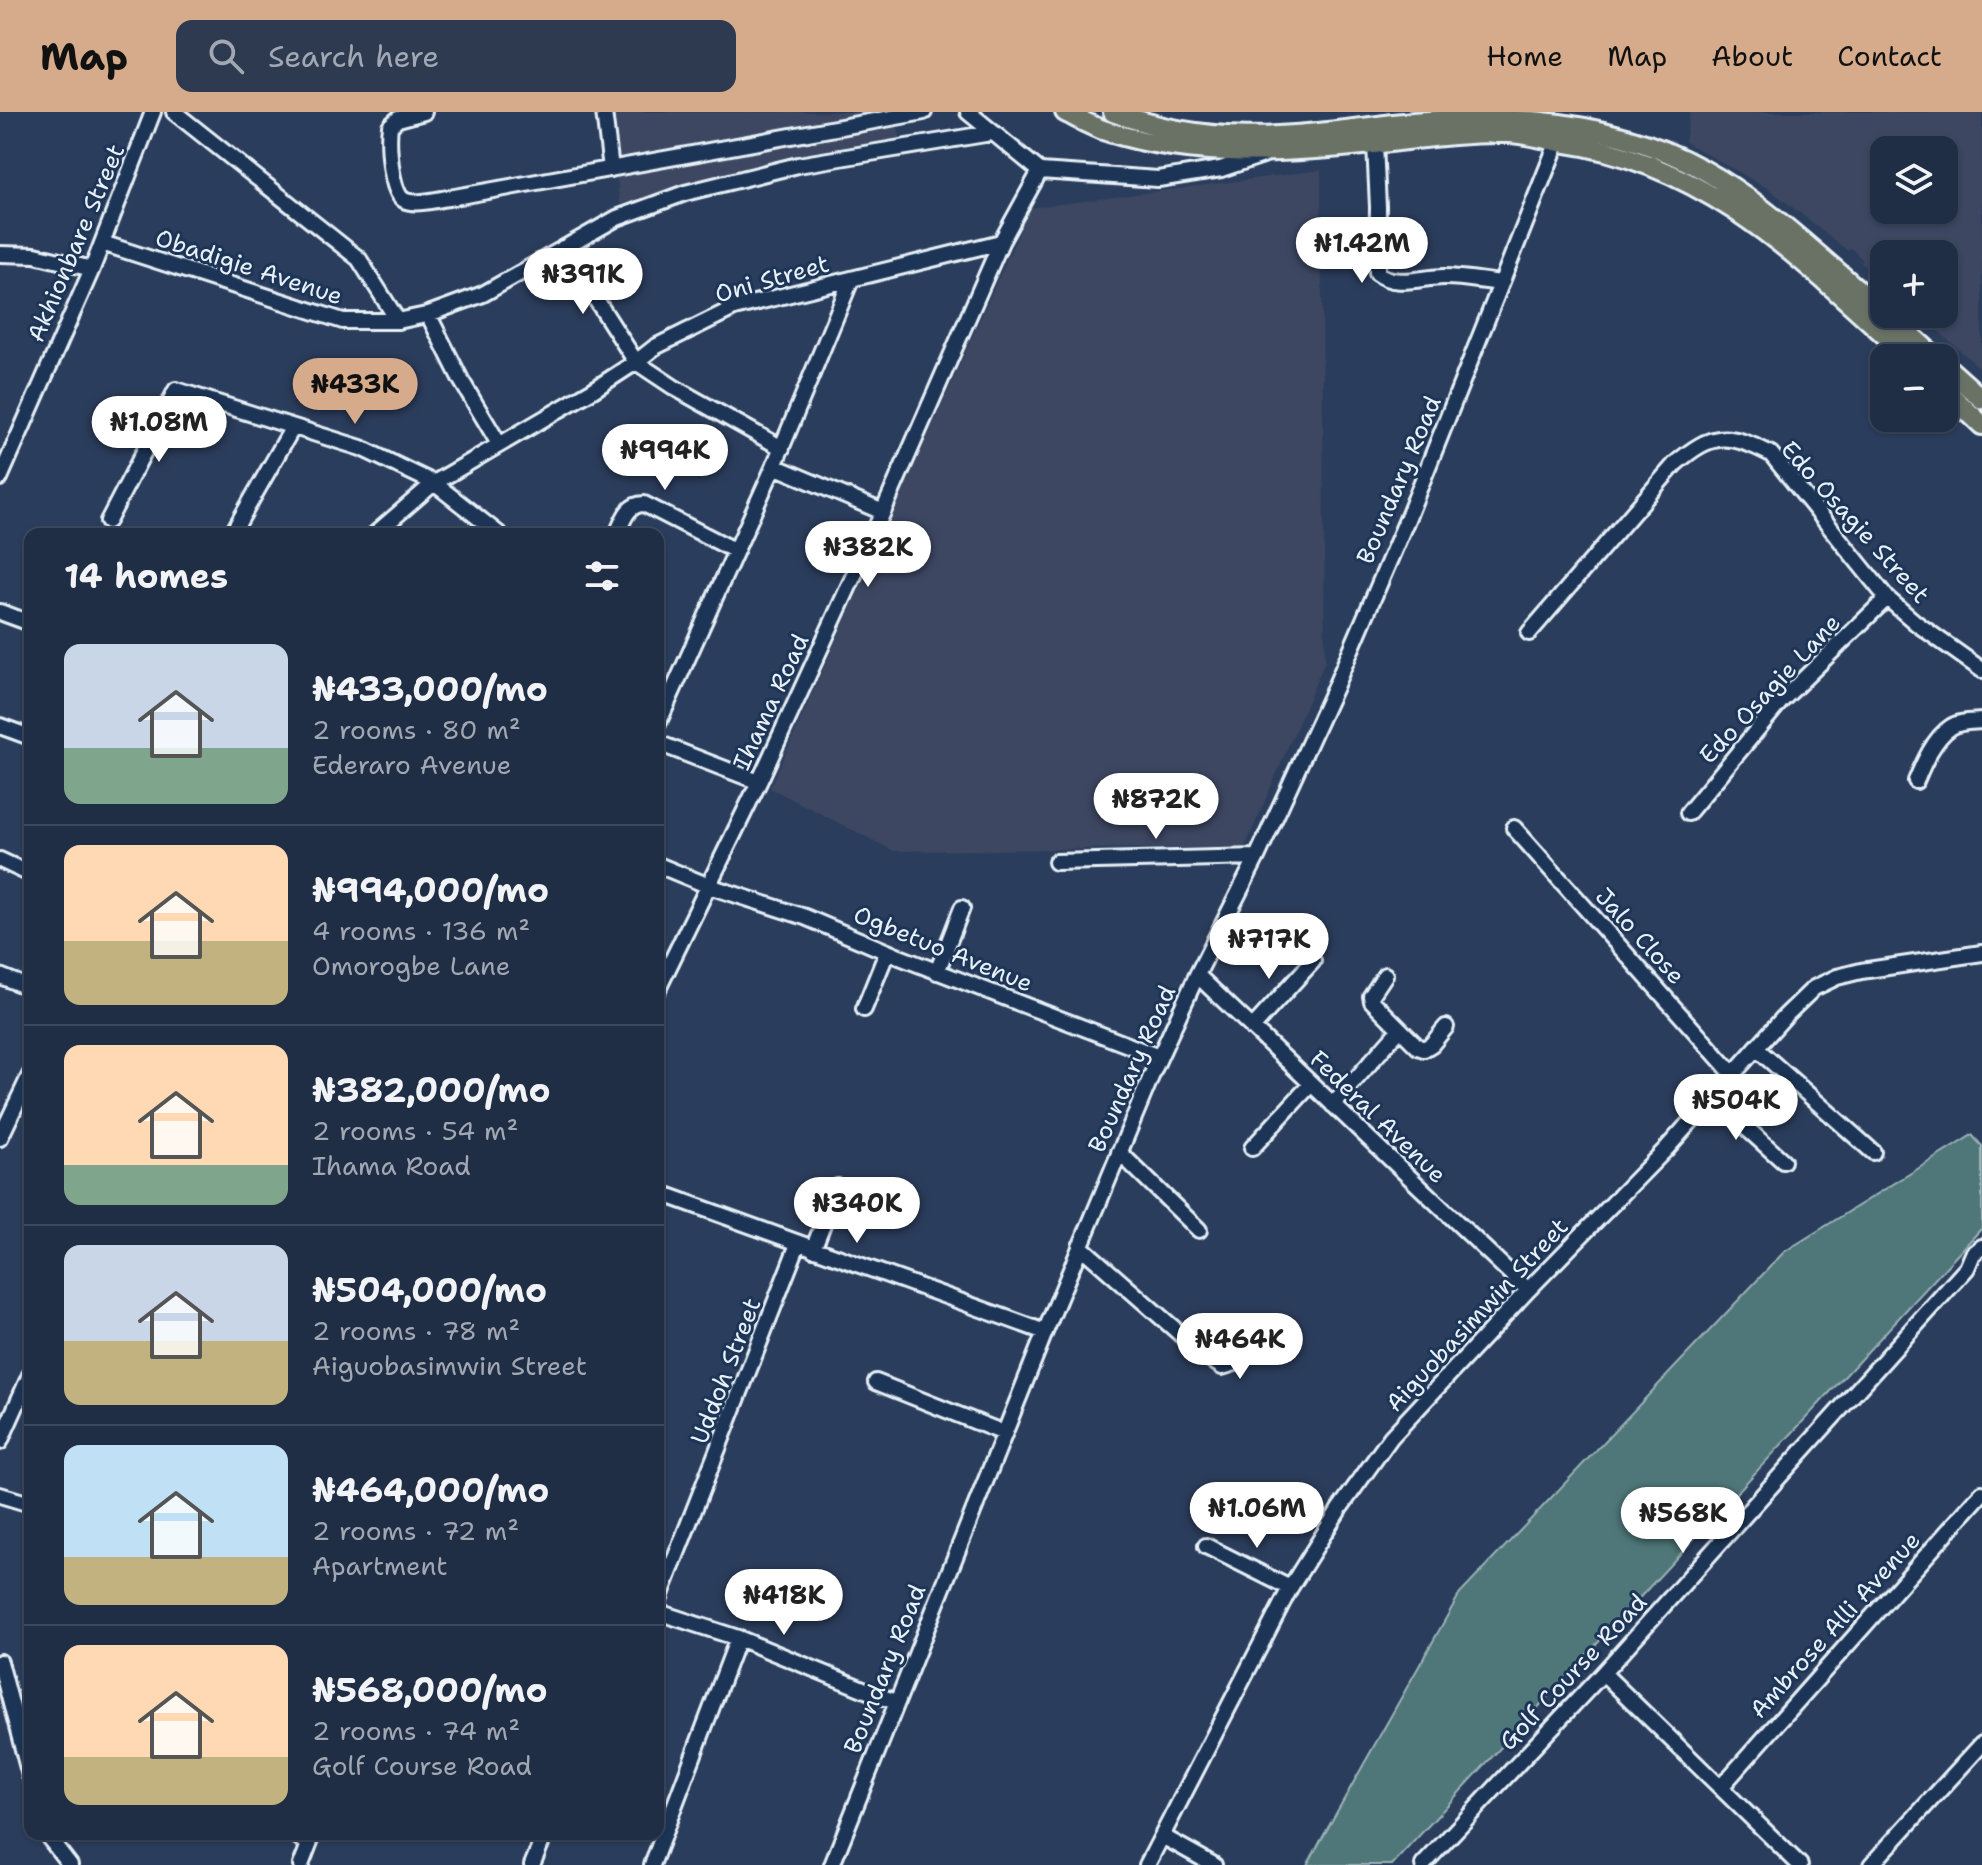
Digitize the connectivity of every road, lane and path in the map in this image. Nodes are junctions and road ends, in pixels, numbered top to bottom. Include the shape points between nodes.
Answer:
1 (153, 112) edge
2 (174, 112) edge
3 (424, 112) edge
4 (604, 112) edge
5 (924, 112) edge
6 (968, 112) edge
7 (1065, 112) edge
8 (1113, 112) edge
9 (1393, 118) edge
10 (1557, 121) junction
11 (991, 133) junction
12 (1558, 141) junction
13 (1375, 144) junction
14 (1270, 145) junction
15 (611, 169) junction
16 (1040, 171) junction
17 (1001, 242) junction
18 (102, 243) junction
19 (563, 248) junction
20 (0, 254) edge
21 (92, 269) junction
22 (851, 280) junction
23 (1501, 283) junction
24 (1870, 300) edge
25 (428, 314) junction
26 (398, 321) junction
27 (1902, 328) edge
28 (1894, 344) edge
29 (1920, 344) edge
30 (636, 362) junction
31 (1958, 378) edge
32 (1982, 399) edge
33 (1958, 402) edge
34 (1982, 425) edge
35 (293, 427) junction
36 (499, 444) junction
37 (782, 448) junction
38 (774, 466) junction
39 (0, 478) edge
40 (434, 483) junction
41 (883, 512) junction
42 (108, 521) dead end
43 (235, 528) edge
44 (382, 528) edge
45 (491, 528) edge
46 (620, 528) edge
47 (734, 550) junction
48 (1887, 598) junction
49 (0, 612) edge
50 (24, 621) edge
51 (1529, 633) dead end
52 (1982, 670) edge
53 (664, 710) edge
54 (1982, 721) edge
55 (0, 726) edge
56 (24, 735) edge
57 (664, 745) edge
58 (1916, 781) dead end
59 (759, 782) junction
60 (1688, 813) dead end
61 (1514, 828) dead end
62 (1257, 857) junction
63 (0, 860) edge
64 (1056, 862) dead end
65 (664, 867) edge
66 (24, 871) edge
67 (709, 886) junction
68 (962, 908) dead end
69 (887, 952) junction
70 (1982, 953) edge
71 (1313, 961) dead end
72 (937, 972) junction
73 (1197, 975) junction
74 (1385, 975) dead end
75 (0, 976) edge
76 (664, 977) edge
77 (24, 986) edge
78 (864, 1009) dead end
79 (1446, 1027) dead end
80 (1252, 1028) junction
81 (1400, 1029) junction
82 (1756, 1048) junction
83 (1159, 1057) junction
84 (1733, 1074) junction
85 (24, 1083) edge
86 (1311, 1084) junction
87 (1712, 1097) junction
88 (7, 1105) edge
89 (1333, 1105) junction
90 (0, 1138) edge
91 (1252, 1148) dead end
92 (1119, 1152) junction
93 (1873, 1152) dead end
94 (1783, 1161) dead end
95 (838, 1187) dead end
96 (664, 1194) edge
97 (1199, 1230) dead end
98 (798, 1244) junction
99 (1080, 1246) junction
100 (1982, 1247) edge
101 (813, 1249) junction
102 (1975, 1267) edge
103 (1528, 1290) junction
104 (1268, 1329) dead end
105 (1045, 1332) junction
106 (876, 1382) dead end
107 (24, 1388) edge
108 (1004, 1433) junction
109 (0, 1442) edge
110 (1982, 1493) edge
111 (0, 1495) edge
112 (24, 1502) edge
113 (1206, 1546) dead end
114 (664, 1587) edge
115 (1290, 1588) junction
116 (664, 1614) edge
117 (738, 1638) junction
118 (0, 1662) edge
119 (1603, 1673) junction
120 (895, 1702) junction
121 (1982, 1744) edge
122 (24, 1753) edge
123 (1721, 1787) junction
124 (664, 1833) edge
125 (1162, 1836) junction
126 (51, 1840) edge
127 (311, 1840) edge
128 (542, 1840) edge
129 (661, 1840) edge
130 (70, 1865) edge
131 (301, 1865) edge
132 (532, 1865) edge
133 (652, 1865) edge
134 (832, 1865) edge
135 (1147, 1865) edge
136 (1214, 1865) edge
137 (1423, 1865) edge
138 (1800, 1865) edge
139 (1871, 1865) edge

1 - 18 street, Akhionbare Street
2 - 26 street via 359,259
3 - 15 street via 390,126 397,192 411,202
4 - 15 street
5 - 15 street
6 - 11 street
7 - 14 main road via 1149,143 1230,153
8 - 14 main road via 1183,133
9 - 10 main road
9 - 14 main road
10 - 12 street, Boundary Road
10 - 24 main road via 1642,143 1717,178 1783,225
11 - 16 street
11 - 19 street, Obadigie Avenue via 798,165 685,193 617,218
12 - 13 main road via 1511,132
12 - 23 street, Boundary Road
12 - 28 main road via 1628,157 1703,189 1793,253
13 - 14 main road
13 - 23 street via 1377,273 1386,280 1444,277
14 - 16 street via 1221,169 1158,179
16 - 17 street, Ihama Road
17 - 22 street, Oni Street
17 - 41 street, Ihama Road
18 - 21 street, Akhionbare Street
18 - 26 street, Obadigie Avenue via 343,321
19 - 25 street, Obadigie Avenue via 483,294
19 - 30 street
20 - 21 street via 35,255
21 - 39 street, Akhionbare Street
22 - 30 street, Oni Street via 734,308
22 - 37 street
23 - 62 street, Boundary Road via 1408,517
25 - 26 street, Obadigie Avenue
25 - 36 street
27 - 29 main road
30 - 36 street, Oni Street
30 - 37 street
31 - 32 main road
33 - 34 main road
35 - 40 street via 361,448
35 - 42 street via 176,390
35 - 43 street
36 - 40 street, Oni Street
37 - 38 street
38 - 41 street
38 - 47 street
40 - 44 street, Oni Street
40 - 45 street
41 - 59 street, Ihama Road
46 - 47 street via 628,511 644,504
47 - 53 street
48 - 51 street, Edo Osagie Street via 1771,454 1722,437 1697,445 1675,464
48 - 52 street, Edo Osagie Street
48 - 60 street, Edo Osagie Lane via 1781,701
49 - 50 street
54 - 58 street via 1949,728
55 - 56 street
57 - 59 street
59 - 67 street, Ihama Road
61 - 84 street, Jalo Close
62 - 64 street
62 - 73 street, Boundary Road
63 - 66 street
65 - 67 street, Ogbetuo Avenue
67 - 69 street, Ogbetuo Avenue via 805,917
67 - 76 street, Ihama Road
68 - 72 street
69 - 72 street, Ogbetuo Avenue
69 - 78 street
70 - 82 street, Aiguobasimwin Street via 1837,977 1814,988
71 - 80 street
72 - 83 street, Ogbetuo Avenue
73 - 80 street, Federal Avenue
73 - 83 street, Boundary Road
74 - 81 street via 1372,1001
75 - 77 street
79 - 81 street via 1424,1049
80 - 86 street, Federal Avenue
81 - 89 street
82 - 84 street, Aiguobasimwin Street
82 - 93 street
83 - 92 street, Boundary Road
84 - 87 street, Aiguobasimwin Street
85 - 88 street
86 - 89 street, Federal Avenue
86 - 91 street
87 - 94 street
87 - 103 street, Aiguobasimwin Street
88 - 90 street
89 - 103 street, Federal Avenue
92 - 97 street
92 - 99 street, Boundary Road
95 - 101 street
96 - 98 street
98 - 101 street
98 - 114 street, Uddoh Street
99 - 104 street via 1222,1367 1235,1363
99 - 105 street, Boundary Road
100 - 102 street, Golf Course Road via 1973,1254
101 - 105 street
102 - 119 street, Golf Course Road
103 - 115 street, Aiguobasimwin Street via 1391,1437
105 - 108 street, Boundary Road
106 - 108 street
107 - 109 street
108 - 120 street, Boundary Road
110 - 123 street, Ambrose Alli Avenue
111 - 112 street
113 - 115 street
115 - 125 street, Aiguobasimwin Street
116 - 117 street
117 - 120 street
117 - 124 street
118 - 122 street
119 - 123 street
119 - 137 street, Golf Course Road
120 - 134 street, Boundary Road
121 - 139 street
123 - 138 street
125 - 135 street, Aiguobasimwin Street
125 - 136 street
126 - 130 street
127 - 131 street
128 - 132 street
129 - 133 street

